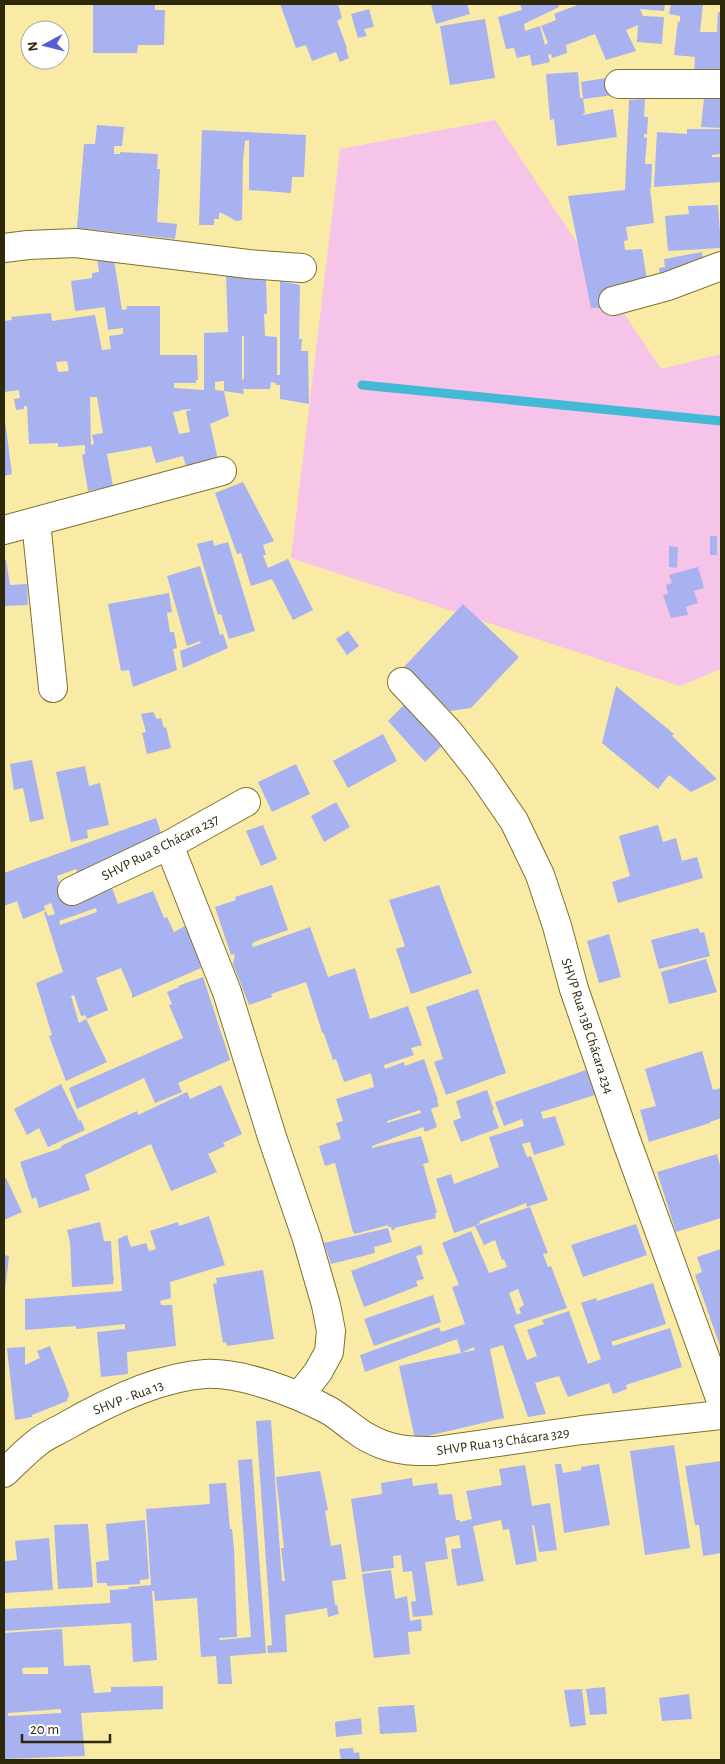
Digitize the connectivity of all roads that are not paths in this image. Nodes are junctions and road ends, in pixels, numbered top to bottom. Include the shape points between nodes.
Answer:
1 (619, 84) dead end
2 (721, 84) edge
3 (4, 248) edge
4 (721, 266) edge
5 (302, 268) dead end
6 (613, 301) dead end
7 (222, 471) dead end
8 (36, 522) junction
9 (4, 530) edge
10 (402, 682) dead end
11 (53, 688) dead end
12 (246, 802) dead end
13 (169, 845) junction
14 (72, 891) dead end
15 (299, 1396) junction
16 (721, 1401) edge
17 (721, 1416) edge
18 (4, 1473) edge

1 - 2 street
3 - 5 street via 76,243
4 - 6 street via 668,286
7 - 8 street
8 - 9 street
8 - 11 street
10 - 16 street, SHVP Rua 13B Chácara 234 via 448,731 480,773 514,821 540,875 574,988 628,1146
12 - 13 street, SHVP Rua 8 Chácara 237
13 - 14 street, SHVP Rua 8 Chácara 237
13 - 15 street via 227,992 326,1305 331,1331 329,1352
15 - 17 street, SHVP Rua 13 Chácara 329 via 330,1411 379,1445 414,1452
15 - 18 street, SHVP - Rua 13 via 238,1376 205,1374 161,1382 98,1407 38,1442

